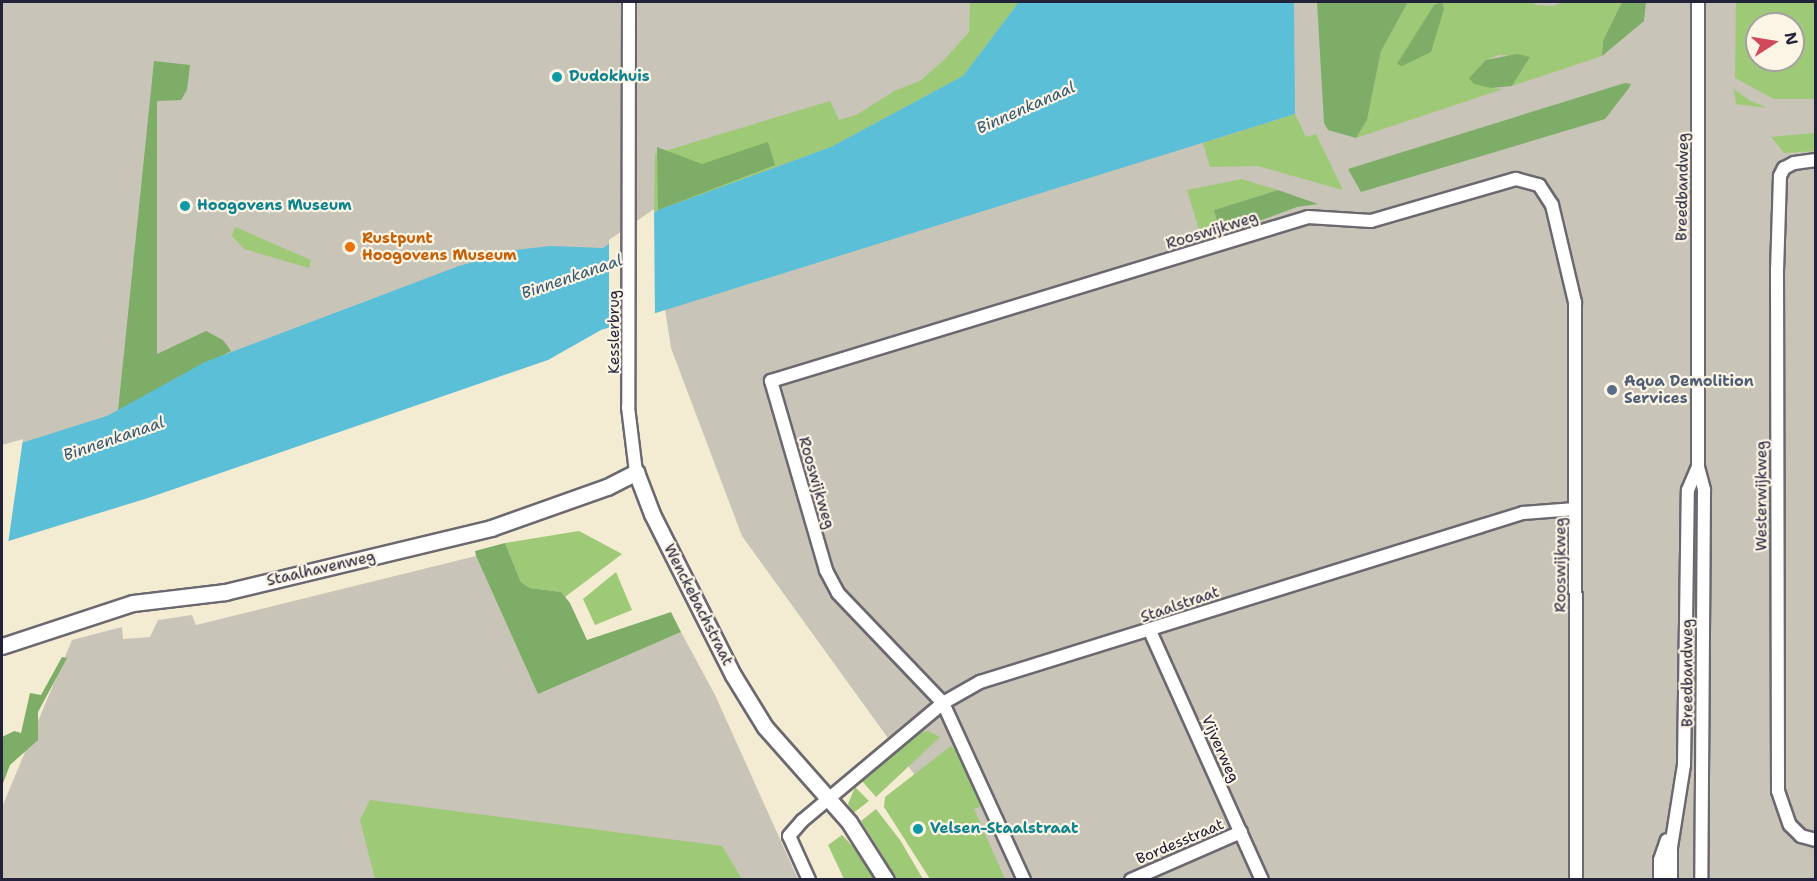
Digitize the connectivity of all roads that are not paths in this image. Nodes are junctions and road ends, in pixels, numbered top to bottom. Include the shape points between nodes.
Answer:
1 (629, 2) edge
2 (1698, 2) edge
3 (1815, 160) edge
4 (630, 387) joint
5 (1698, 467) junction
6 (636, 472) junction
7 (1575, 509) junction
8 (1150, 631) junction
9 (2, 645) edge
10 (943, 704) junction
11 (827, 798) junction
12 (1674, 822) junction
13 (1241, 832) junction
14 (1815, 840) edge
15 (809, 879) edge
16 (886, 879) edge
17 (1024, 879) edge
18 (1131, 879) edge
19 (1262, 879) edge
20 (1576, 879) edge
21 (1660, 879) edge
22 (1671, 879) edge
23 (1701, 879) edge

1 - 4 street, Kesslerbrug
2 - 5 street, Breedbandweg
3 - 14 street, Westerwijkweg via 1794,163 1784,168 1780,176 1777,269 1779,792 1790,825 1801,836
4 - 6 street, Wenckebachstraat via 628,407
5 - 12 street, Breedbandweg via 1688,490 1684,765
5 - 23 street, Breedbandweg via 1704,490
6 - 9 street, Staalhavenweg via 607,487 491,528 225,592 133,603
6 - 11 street, Wenckebachstraat via 652,514 734,675 765,727
7 - 8 street, Staalstraat via 1523,513
7 - 10 street, Rooswijkweg via 1575,302 1552,205 1539,184 1516,179 1371,221 1308,217 771,381 826,570 838,593
7 - 20 street, Rooswijkweg
8 - 10 street, Staalstraat via 980,682
8 - 13 street, Vijverweg
10 - 11 street, Staalstraat
10 - 17 street, Rooswijkweg
11 - 15 street via 789,836
11 - 16 street, Wenckebachstraat via 849,822
12 - 21 street, Breedbandweg via 1660,860
12 - 22 street, Breedbandweg
13 - 18 street, Bordesstraat
13 - 19 street, Vijverweg

